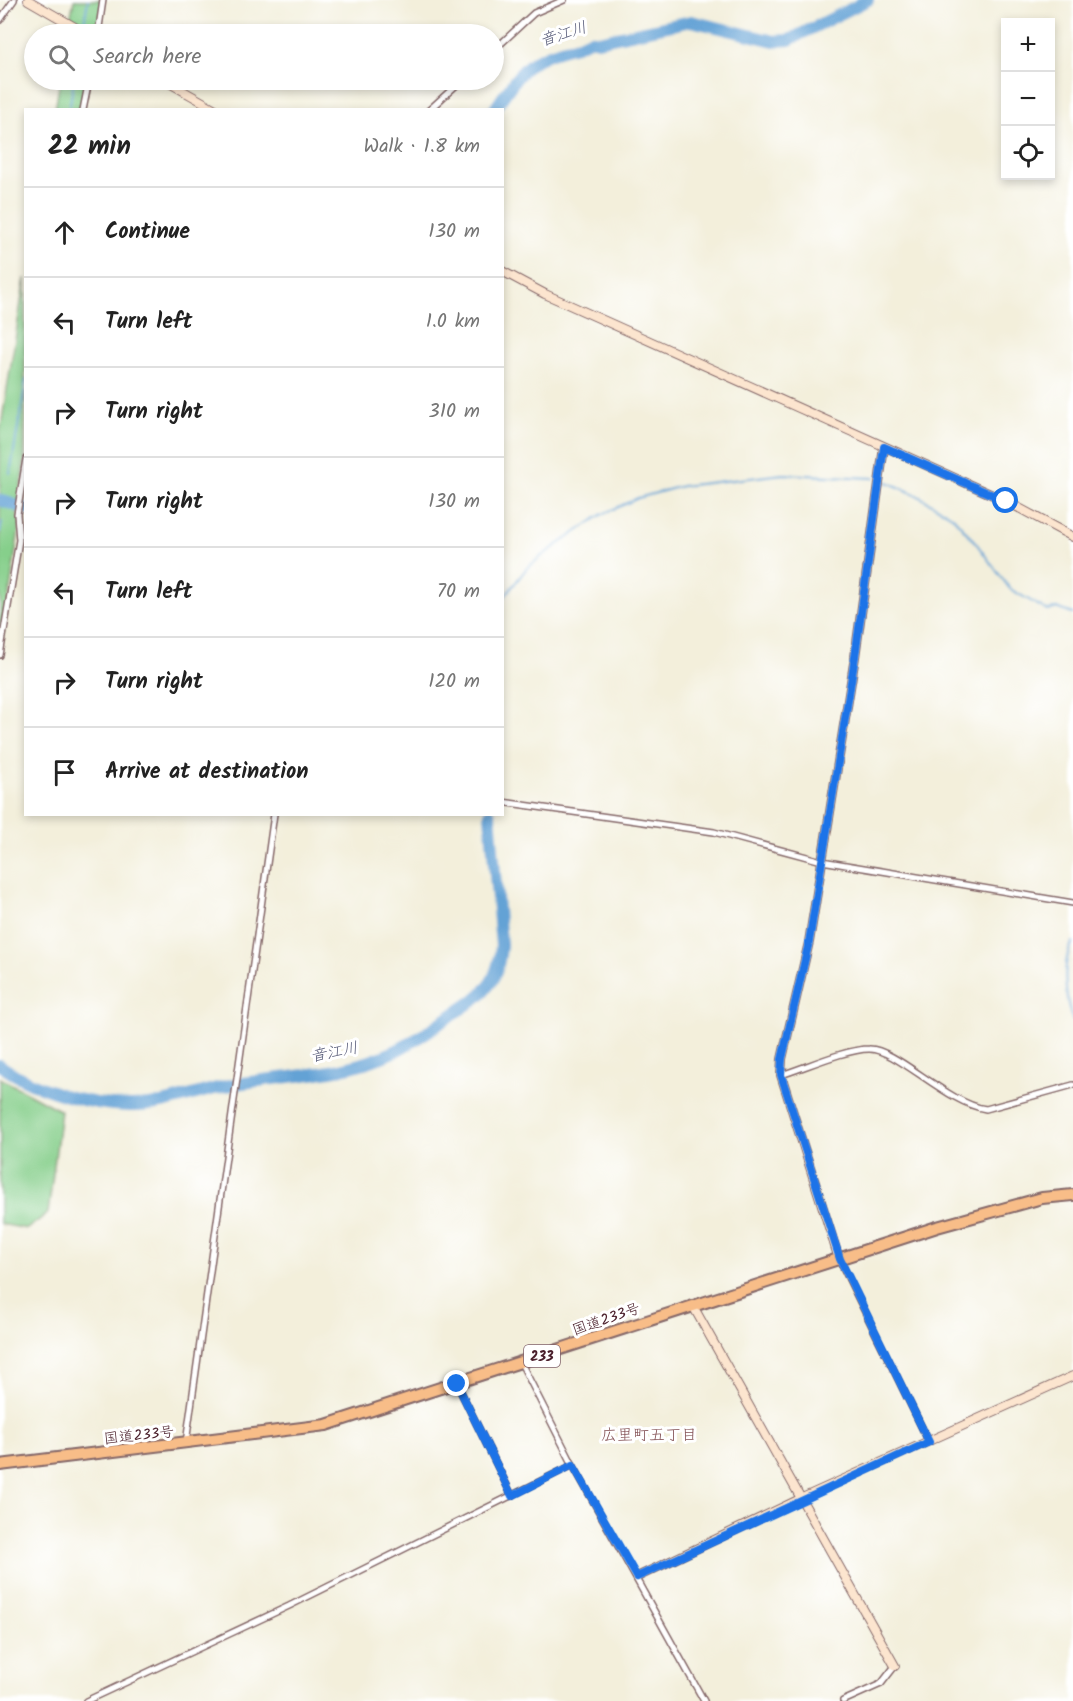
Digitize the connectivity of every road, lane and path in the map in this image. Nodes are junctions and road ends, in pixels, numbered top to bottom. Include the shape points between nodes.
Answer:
1 (14, 0) edge
2 (28, 0) edge
3 (104, 0) edge
4 (564, 0) edge
5 (0, 20) edge
6 (70, 24) edge
7 (100, 24) edge
8 (504, 41) edge
9 (87, 90) edge
10 (182, 90) edge
11 (451, 90) edge
12 (83, 108) edge
13 (213, 108) edge
14 (431, 108) edge
15 (504, 272) edge
16 (884, 447) junction
17 (24, 470) edge
18 (1073, 537) edge
19 (0, 655) edge
20 (504, 802) edge
21 (274, 816) edge
22 (822, 861) junction
23 (1073, 903) edge
24 (781, 1075) junction
25 (1073, 1085) edge
26 (1073, 1195) edge
27 (840, 1259) junction
28 (693, 1306) junction
29 (521, 1363) junction
30 (1073, 1376) edge
31 (457, 1384) junction
32 (929, 1442) junction
33 (186, 1444) junction
34 (0, 1465) edge
35 (573, 1465) junction
36 (512, 1496) junction
37 (800, 1499) junction
38 (637, 1577) junction
39 (895, 1666) joint
40 (86, 1701) edge
41 (704, 1701) edge
42 (843, 1701) edge

1 - 5 street
2 - 6 street
3 - 7 street
4 - 8 street via 534,13
9 - 12 street
10 - 13 street
11 - 14 street
15 - 16 street
16 - 18 street via 1027,511
16 - 22 street
17 - 19 street via 17,514 19,540
20 - 22 street via 714,832
21 - 33 street
22 - 23 street
22 - 24 street
24 - 25 street via 869,1049 892,1058 953,1097 986,1109
24 - 27 street
26 - 27 highway, 国道233号 / 233 via 996,1209
27 - 28 highway, 国道233号 / 233
27 - 32 street
28 - 29 highway, 国道233号 / 233
28 - 37 street
29 - 31 highway, 国道233号 / 233
29 - 35 street
30 - 32 street
31 - 33 highway, 国道233号 / 233 via 326,1425
31 - 36 street
32 - 37 street
33 - 34 highway, 国道233号 / 233
35 - 36 street
35 - 38 street
36 - 40 street
37 - 38 street
37 - 39 street
38 - 41 street
39 - 42 street via 881,1684

